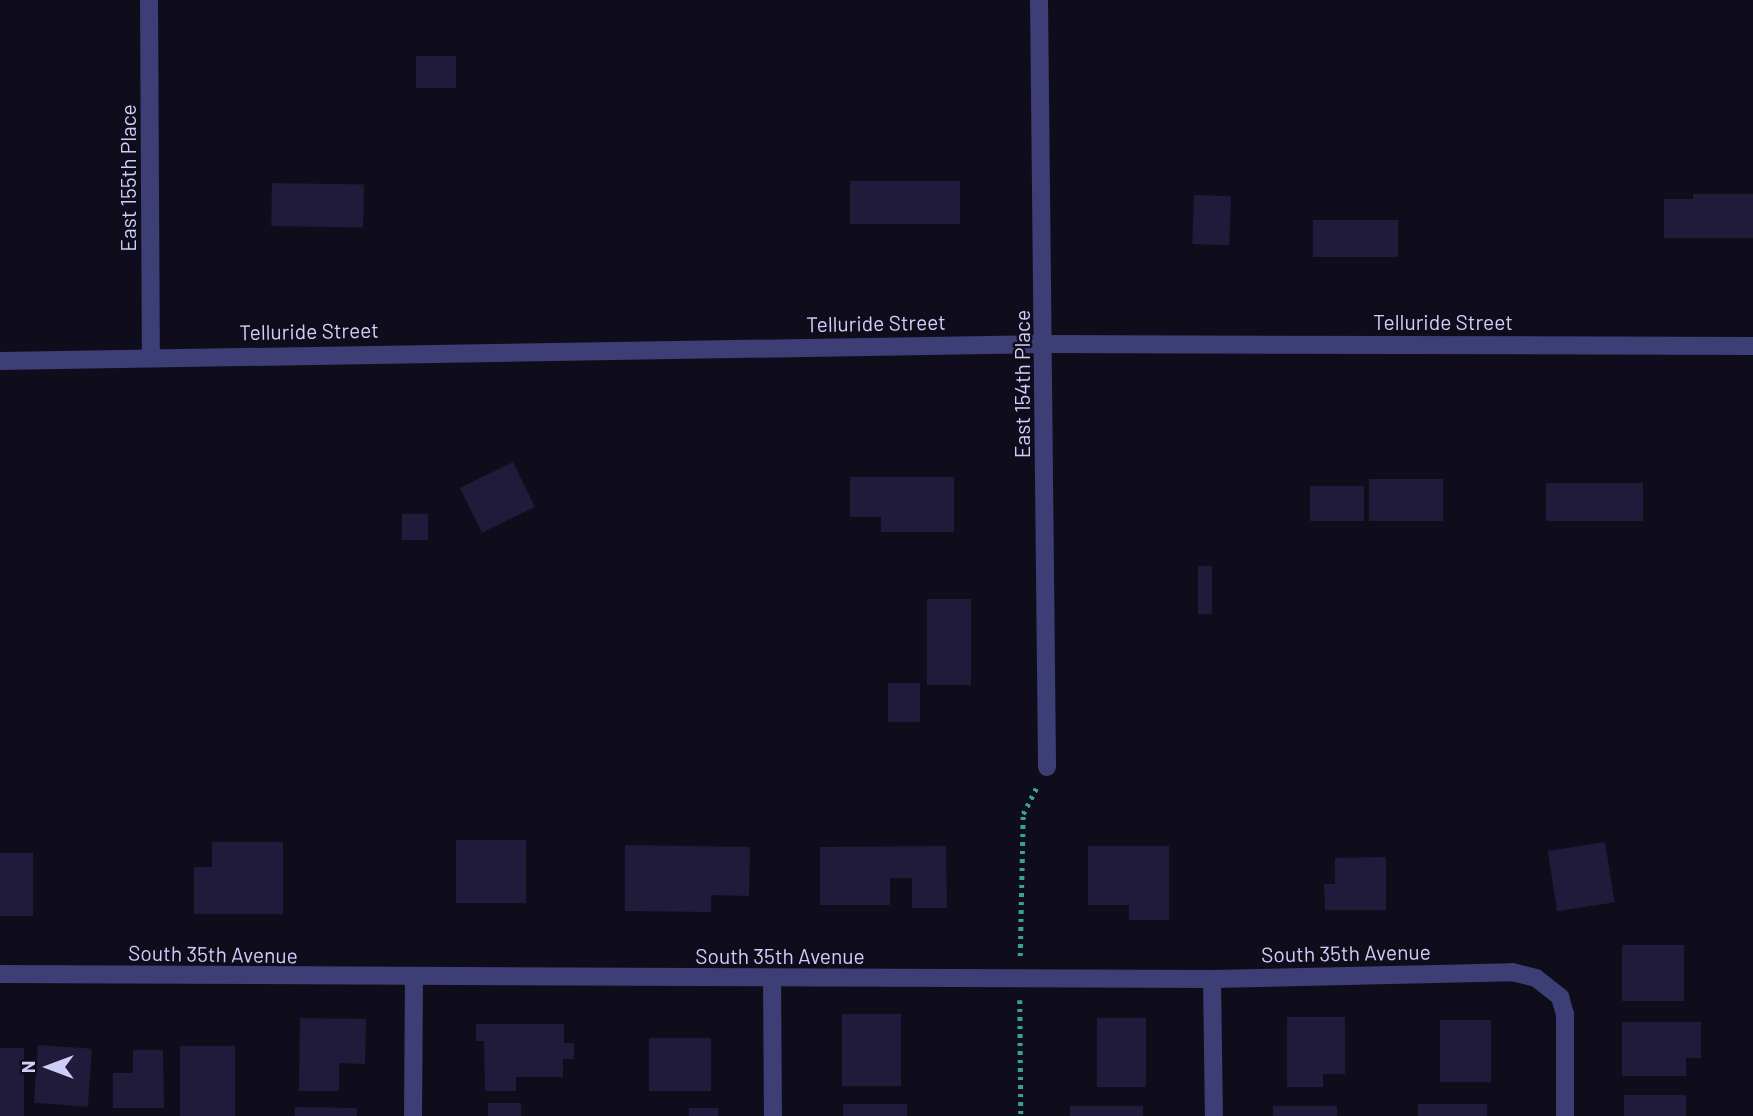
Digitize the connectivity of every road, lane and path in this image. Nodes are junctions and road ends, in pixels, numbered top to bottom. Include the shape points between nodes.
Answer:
1 (149, 0) edge
2 (1039, 0) edge
3 (1045, 344) junction
4 (1753, 346) edge
5 (151, 356) junction
6 (0, 361) edge
7 (1047, 767) joint
8 (0, 974) edge
9 (414, 979) junction
10 (772, 979) junction
11 (1020, 979) junction
12 (1212, 979) junction
13 (413, 1116) edge
14 (773, 1116) edge
15 (1021, 1116) edge
16 (1214, 1116) edge
17 (1565, 1116) edge

1 - 5 street, East 155th Place
2 - 3 street, East 154th Place
3 - 4 street, Telluride Street
3 - 5 street, Telluride Street
3 - 7 street, East 154th Place
5 - 6 street, Telluride Street
7 - 11 path via 1023,814
8 - 9 street, South 35th Avenue
9 - 10 street, South 35th Avenue
9 - 13 street
10 - 11 street, South 35th Avenue
10 - 14 street
11 - 12 street, South 35th Avenue
11 - 15 path
12 - 16 street
12 - 17 street, South 35th Avenue via 1512,972 1536,978 1554,991 1565,1014

